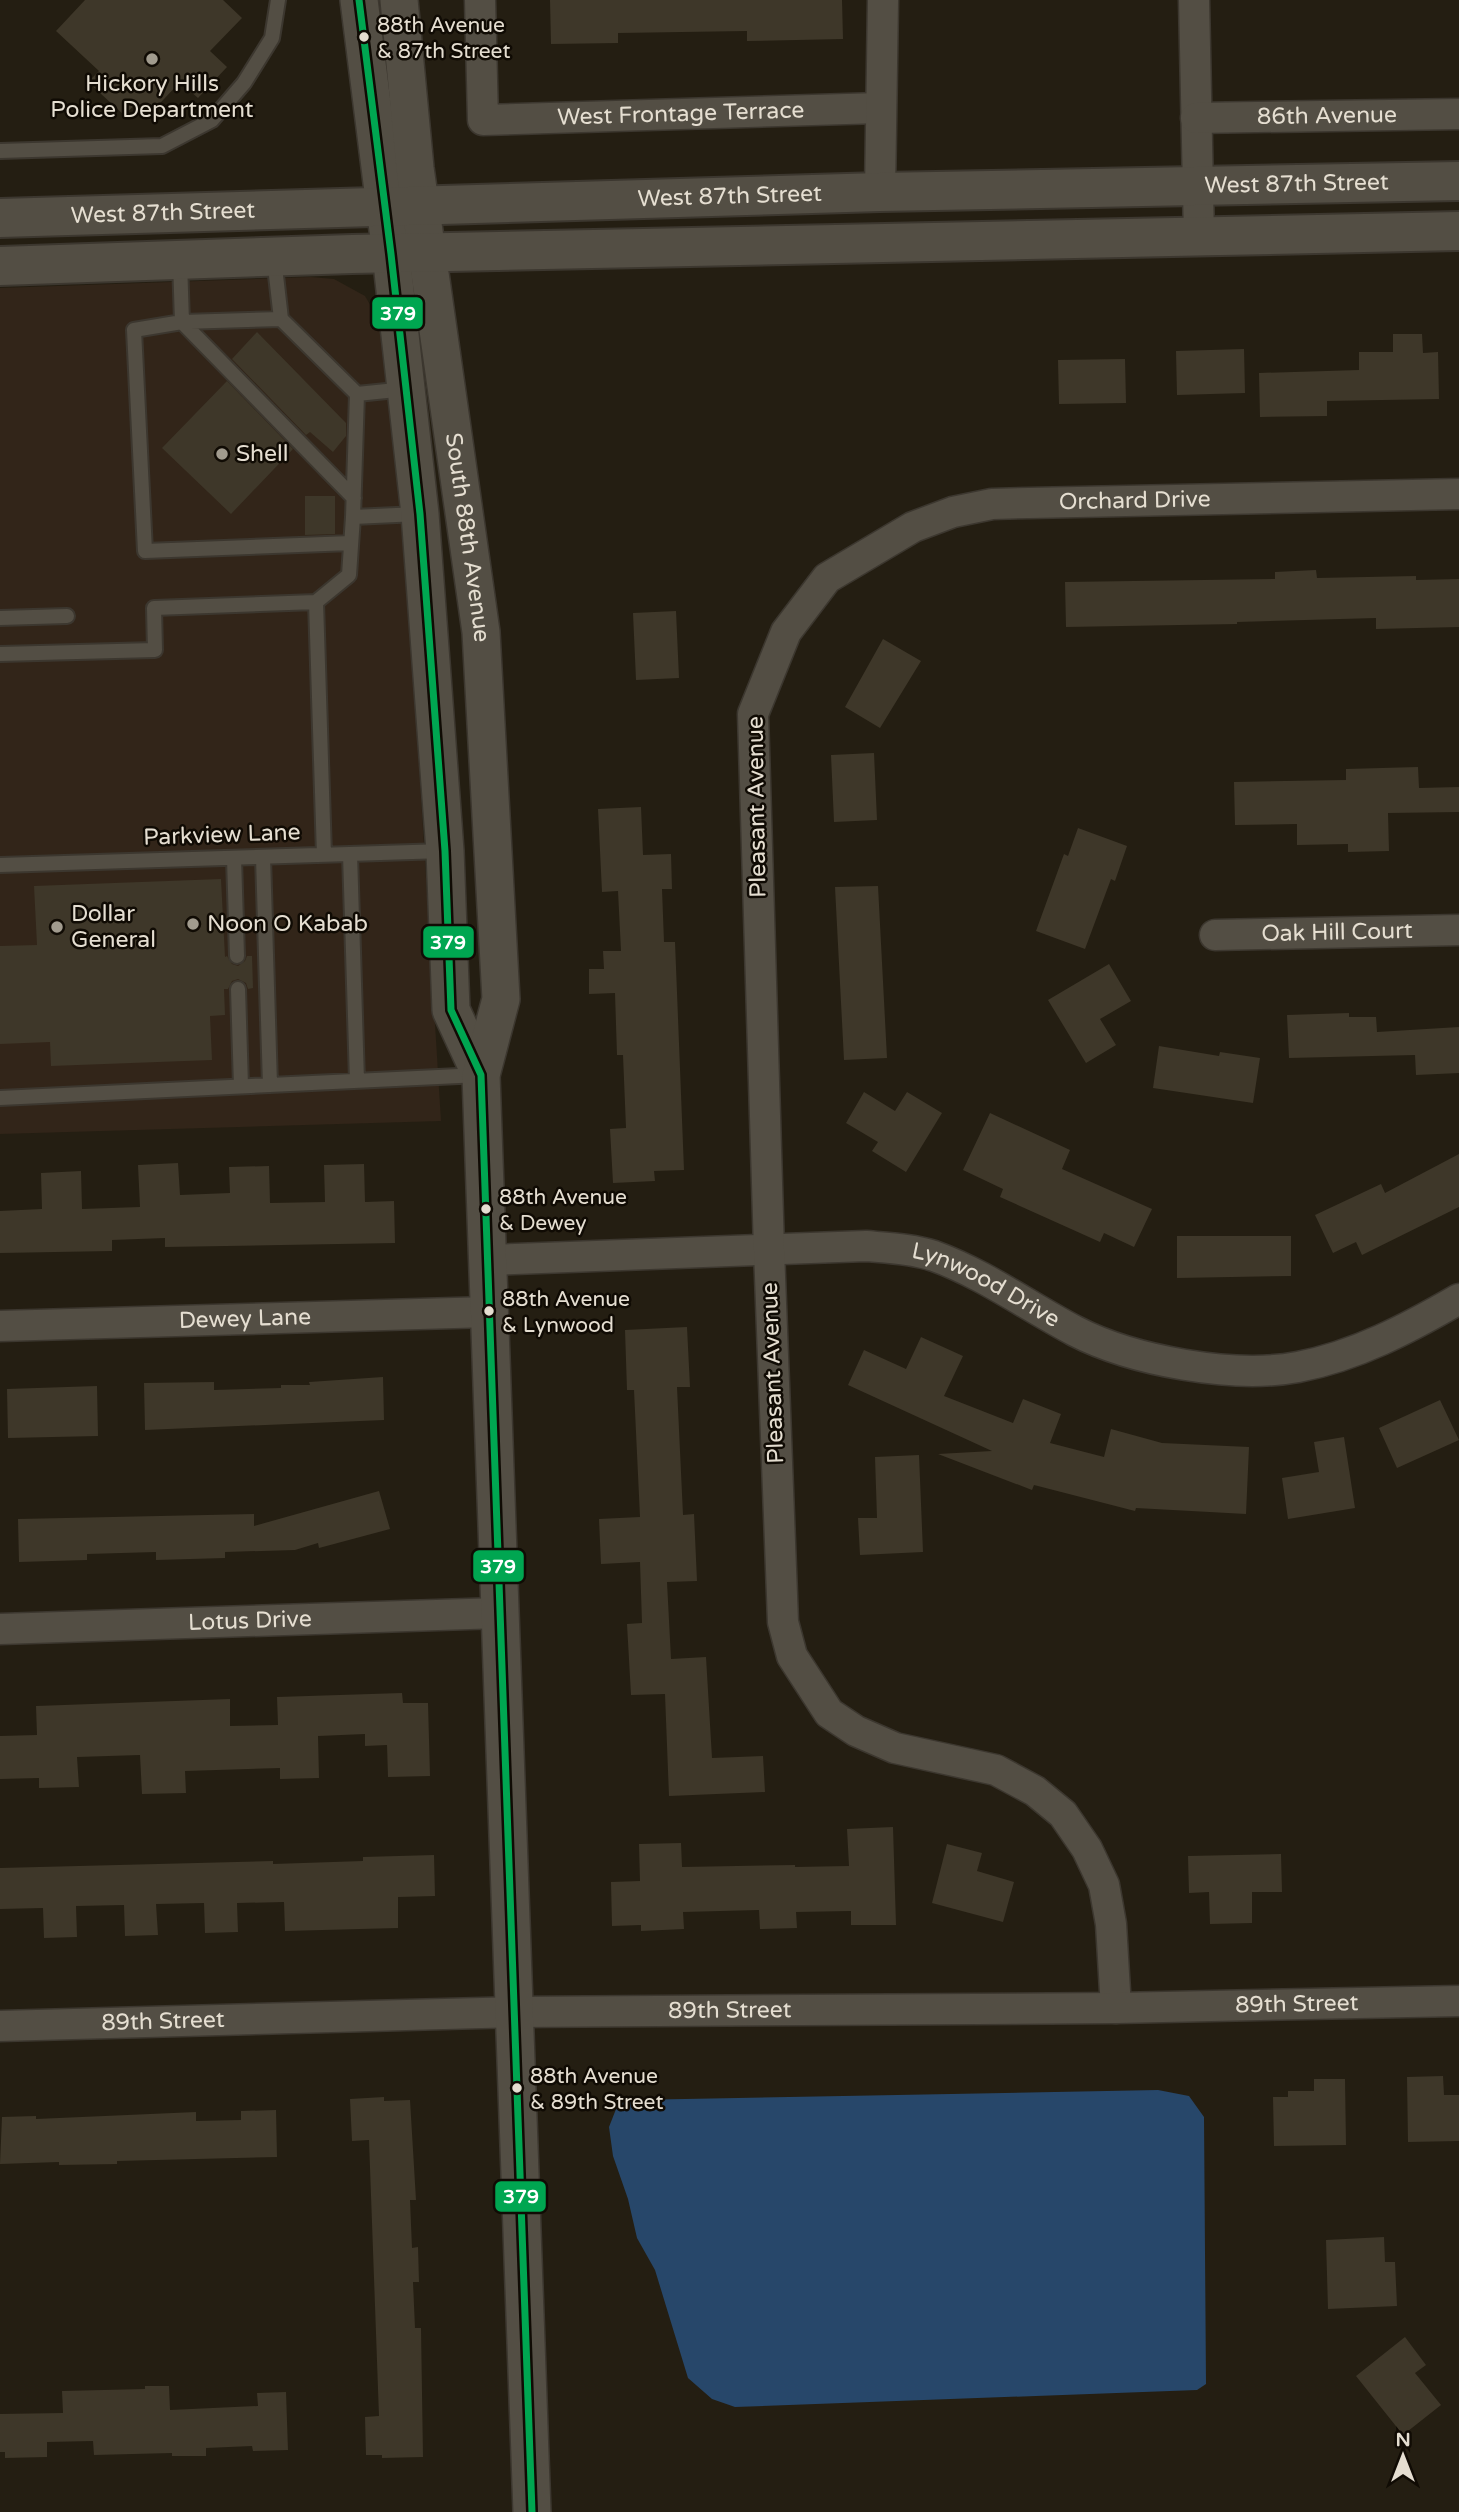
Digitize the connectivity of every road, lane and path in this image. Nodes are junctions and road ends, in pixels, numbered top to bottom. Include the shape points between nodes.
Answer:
1 (278, 0) edge
2 (359, 0) edge
3 (399, 0) edge
4 (480, 0) edge
5 (883, 0) edge
6 (1194, 0) edge
7 (880, 108) junction
8 (1459, 114) edge
9 (1196, 118) junction
10 (0, 151) edge
11 (1459, 181) edge
12 (1198, 187) junction
13 (880, 192) junction
14 (403, 205) junction
15 (0, 218) edge
16 (1459, 231) edge
17 (1199, 237) junction
18 (409, 253) junction
19 (274, 257) junction
20 (180, 260) junction
21 (0, 267) edge
22 (281, 318) junction
23 (182, 323) junction
24 (406, 389) junction
25 (357, 394) junction
26 (1459, 494) edge
27 (354, 498) junction
28 (420, 514) junction
29 (353, 517) junction
30 (351, 543) junction
31 (827, 578) joint
32 (316, 603) junction
33 (67, 616) dead end
34 (0, 618) edge
35 (0, 654) edge
36 (445, 851) junction
37 (350, 854) junction
38 (324, 855) junction
39 (263, 857) junction
40 (234, 858) junction
41 (0, 865) edge
42 (1459, 930) edge
43 (1215, 935) dead end
44 (237, 956) dead end
45 (238, 989) dead end
46 (481, 1075) junction
47 (357, 1081) junction
48 (270, 1085) junction
49 (241, 1086) junction
50 (0, 1098) edge
51 (769, 1250) junction
52 (488, 1260) junction
53 (1459, 1299) edge
54 (489, 1312) junction
55 (0, 1326) edge
56 (500, 1613) junction
57 (0, 1629) edge
58 (1459, 2001) edge
59 (1116, 2008) junction
60 (514, 2012) junction
61 (0, 2026) edge
62 (532, 2512) edge

1 - 10 lane via 272,38 244,83 212,120 162,146
2 - 14 street, South 88th Avenue
3 - 14 street, South 88th Avenue via 415,168
4 - 7 street, West Frontage Terrace via 484,120
5 - 7 street
6 - 9 street
7 - 13 street
8 - 9 street, 86th Avenue
9 - 12 street
11 - 12 main road, West 87th Street
12 - 13 main road, West 87th Street
12 - 17 street
13 - 14 main road, West 87th Street
14 - 15 main road, West 87th Street
14 - 18 street, South 88th Avenue
16 - 17 main road, West 87th Street
17 - 18 main road, West 87th Street
18 - 19 main road, West 87th Street
18 - 24 street, South 88th Avenue
18 - 46 street, South 88th Avenue via 481,632 501,999
19 - 20 main road, West 87th Street
19 - 22 lane
20 - 21 main road, West 87th Street
20 - 23 lane
22 - 23 lane
22 - 25 lane
23 - 27 lane
23 - 30 lane via 134,330 145,551
24 - 25 lane
24 - 28 street, South 88th Avenue
25 - 27 lane
26 - 31 street, Orchard Drive via 992,504 912,527
27 - 29 lane
28 - 29 lane
28 - 36 street, South 88th Avenue
29 - 30 lane
30 - 32 lane via 349,575
31 - 51 street, Pleasant Avenue via 786,632 753,714
32 - 35 lane via 154,608 155,650
32 - 38 lane
33 - 34 lane
36 - 37 lane, Parkview Lane
36 - 46 street, South 88th Avenue via 451,1010
37 - 38 lane, Parkview Lane
37 - 47 lane
38 - 39 lane, Parkview Lane
39 - 40 lane, Parkview Lane
39 - 48 lane
40 - 41 lane, Parkview Lane
40 - 44 lane
42 - 43 street, Oak Hill Court
45 - 49 lane
46 - 47 lane
46 - 52 street, South 88th Avenue
47 - 48 lane
48 - 49 lane
49 - 50 lane
51 - 52 street, Lynwood Drive
51 - 53 street, Lynwood Drive via 866,1246 932,1255 1090,1337 1170,1362 1214,1368 1297,1367 1336,1357
51 - 59 street, Pleasant Avenue via 783,1622 792,1656 829,1713 856,1731 895,1748 996,1770 1035,1791 1063,1814 1104,1885
52 - 54 street, South 88th Avenue
54 - 55 street, Dewey Lane
54 - 56 street, South 88th Avenue
56 - 57 street, Lotus Drive
56 - 60 street, South 88th Avenue
58 - 59 street, 89th Street
59 - 60 street, 89th Street
60 - 61 street, 89th Street
60 - 62 street, South 88th Avenue

